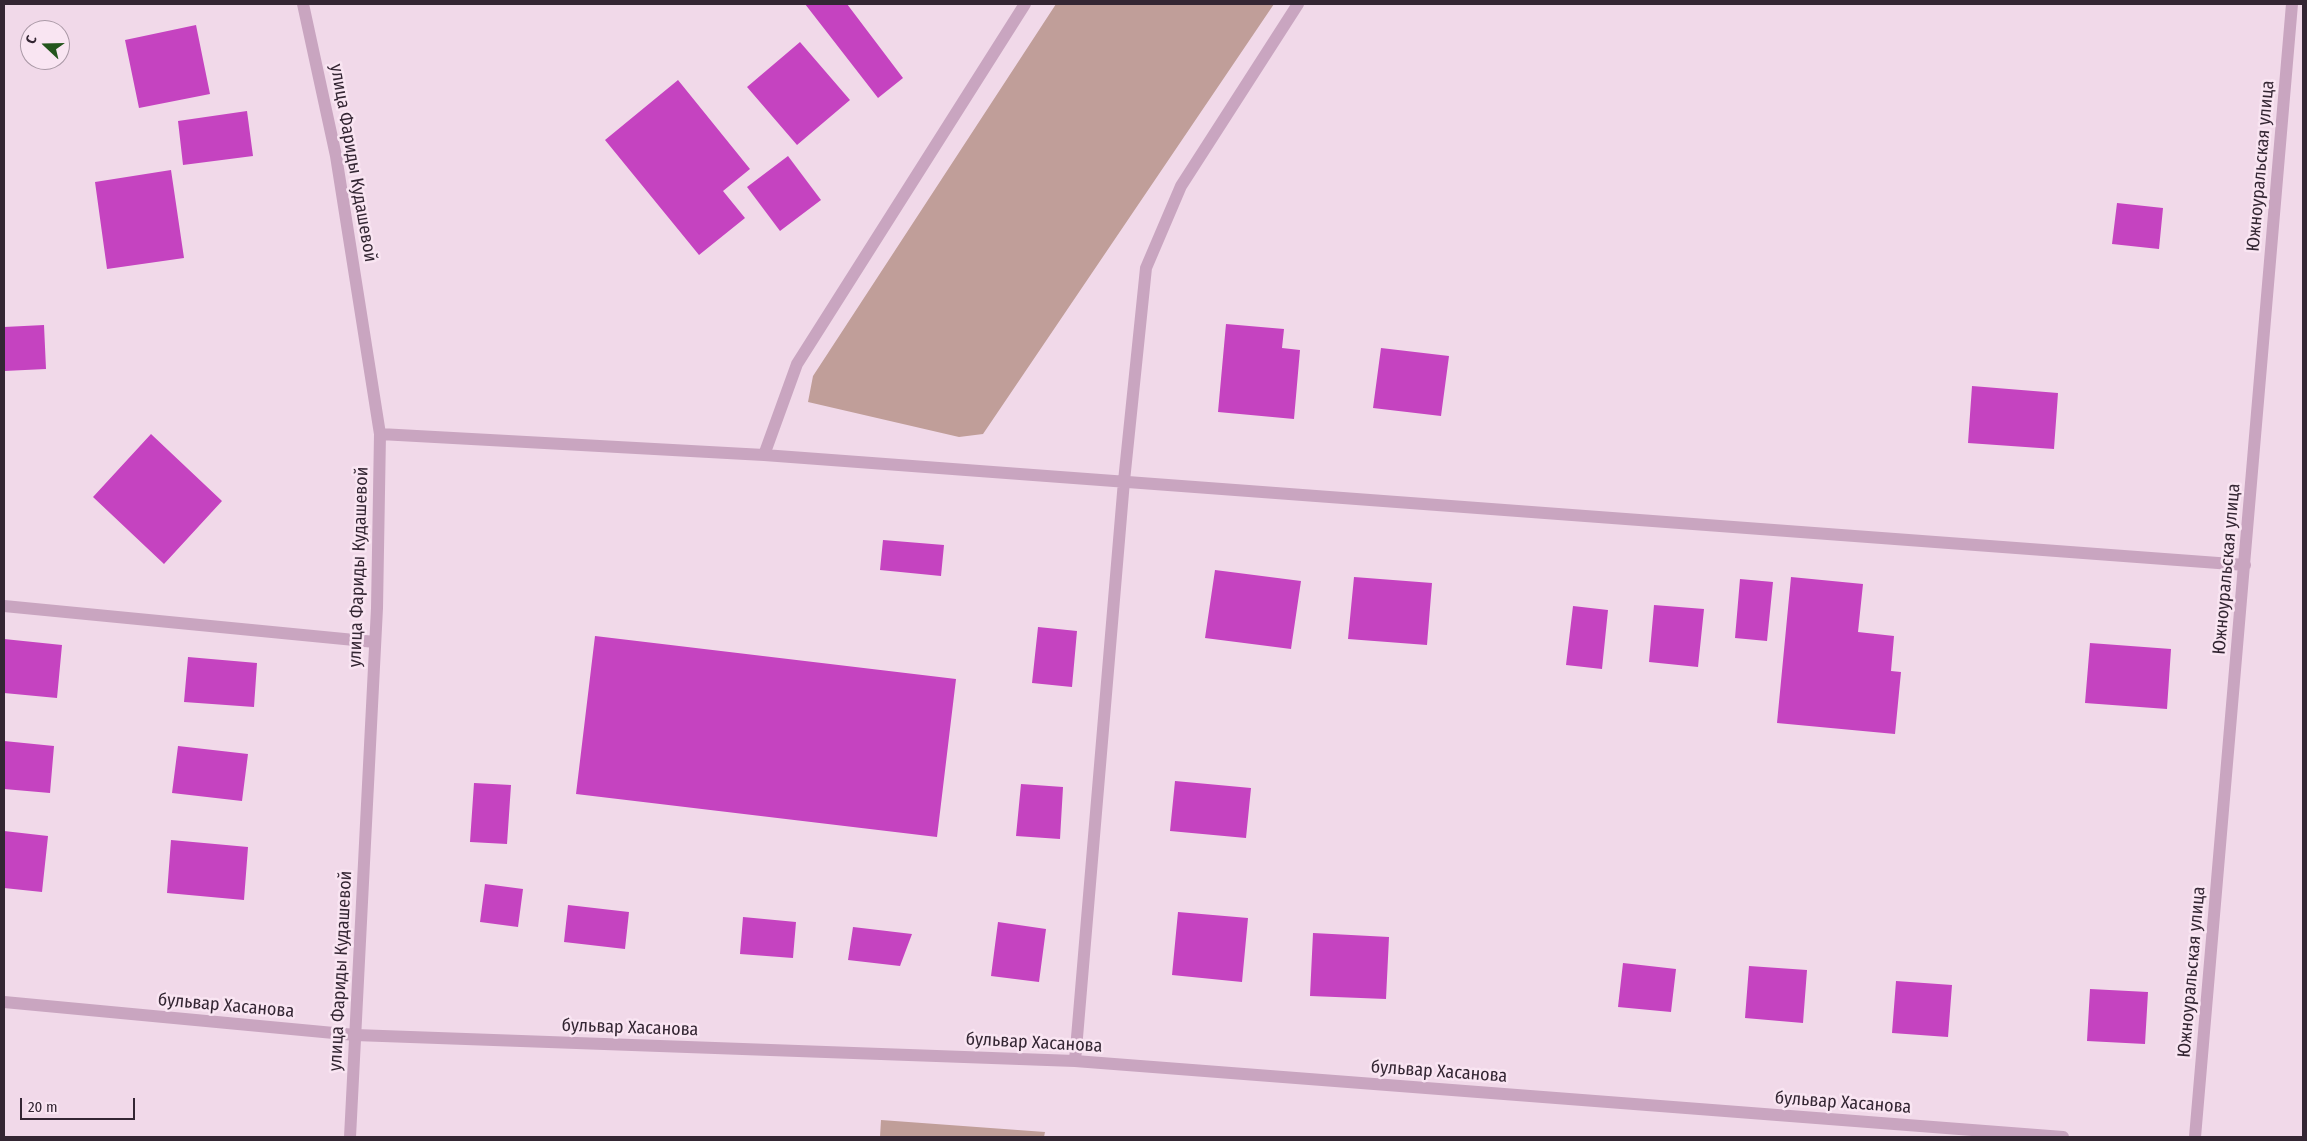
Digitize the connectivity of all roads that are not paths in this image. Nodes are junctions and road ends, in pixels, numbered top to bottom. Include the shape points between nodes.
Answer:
1 (303, 4) edge
2 (1025, 4) edge
3 (1298, 4) edge
4 (2292, 4) edge
5 (380, 434) junction
6 (764, 455) junction
7 (1124, 481) junction
8 (2245, 565) junction
9 (4, 606) edge
10 (375, 642) junction
11 (4, 1002) edge
12 (355, 1035) junction
13 (1075, 1061) junction
14 (350, 1137) edge
15 (2062, 1137) edge
16 (2195, 1137) edge

1 - 5 street, улица Фариды Кудашевой via 336,156
2 - 6 street via 797,364
3 - 7 street via 1181,186 1146,268
4 - 8 street, Южноуральская улица
5 - 6 street
5 - 10 street, улица Фариды Кудашевой
6 - 7 street
7 - 8 street
7 - 13 street
8 - 16 street, Южноуральская улица
9 - 10 street
10 - 12 street, улица Фариды Кудашевой
11 - 12 street, бульвар Хасанова
12 - 13 street, бульвар Хасанова
12 - 14 street, улица Фариды Кудашевой
13 - 15 street, бульвар Хасанова

